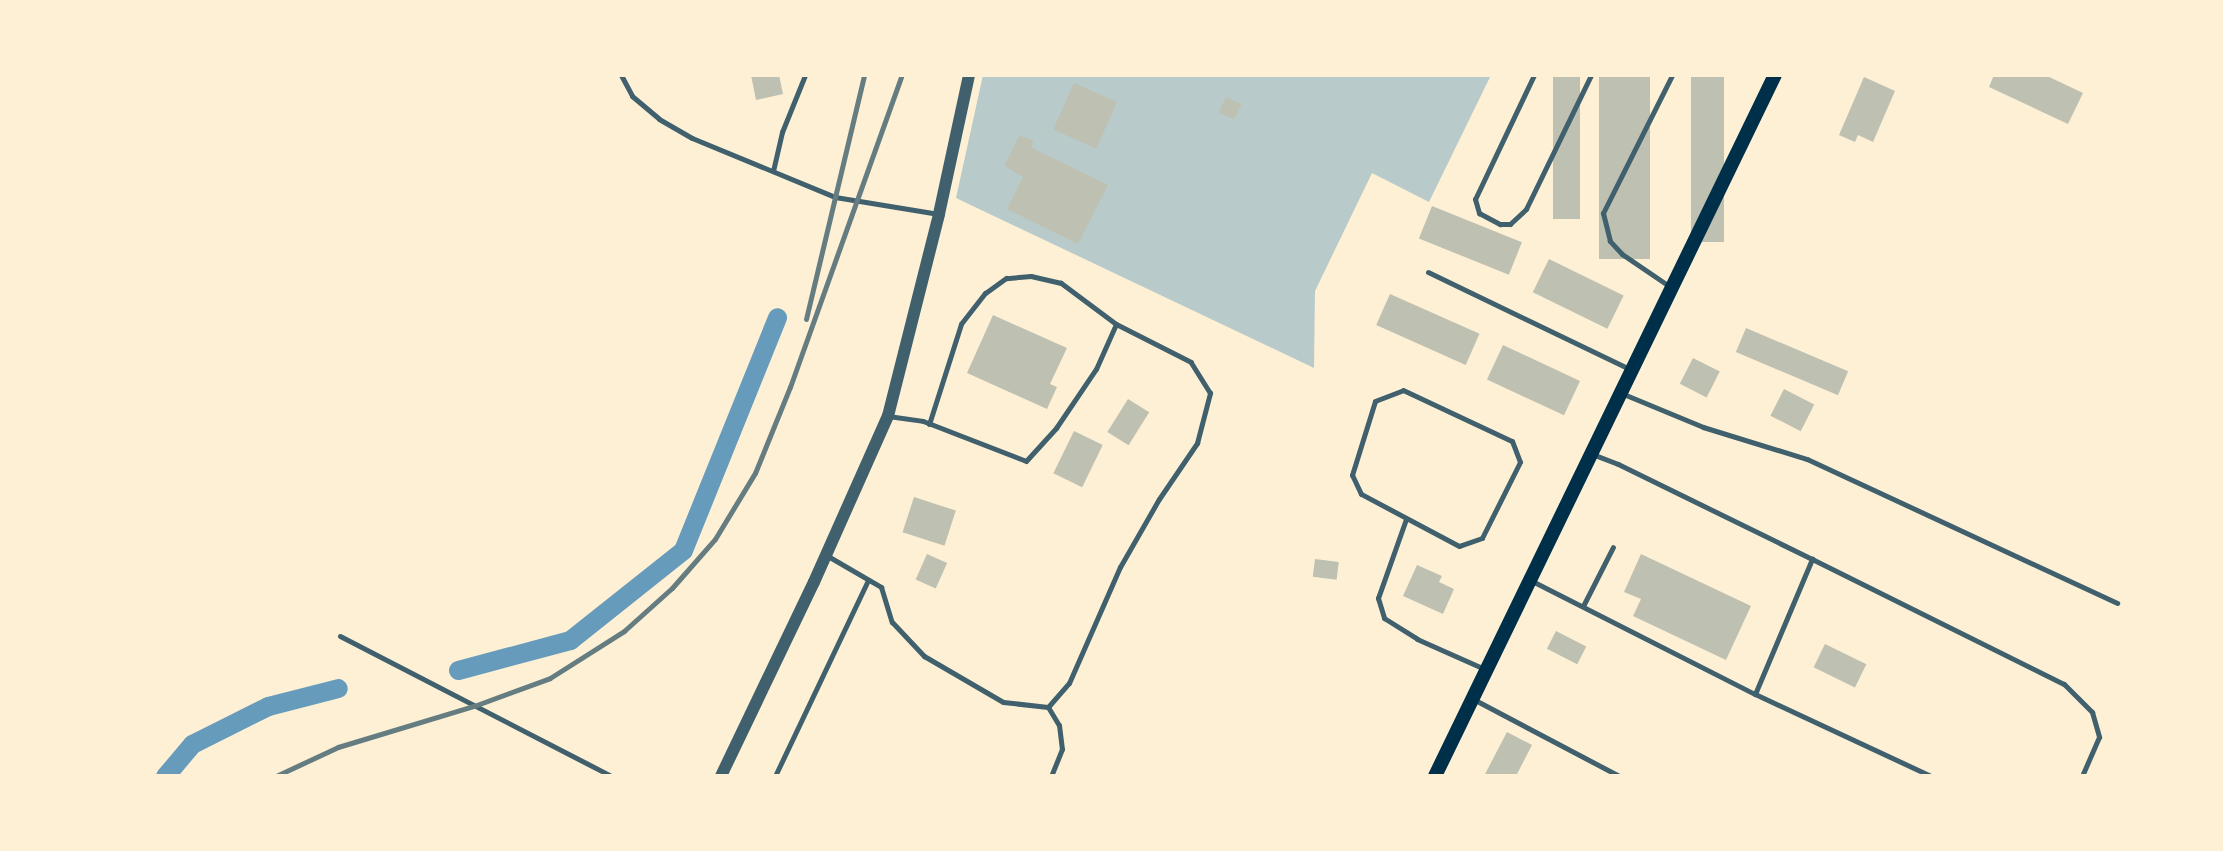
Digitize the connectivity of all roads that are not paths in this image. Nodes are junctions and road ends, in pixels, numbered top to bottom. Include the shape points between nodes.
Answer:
1 (621, 75) edge
2 (806, 75) edge
3 (969, 75) edge
4 (1534, 75) edge
5 (1591, 75) edge
6 (1672, 75) edge
7 (1775, 75) edge
8 (773, 171) junction
9 (939, 214) junction
10 (1428, 272) dead end
11 (1672, 288) junction
12 (1116, 324) junction
13 (1632, 370) junction
14 (1621, 393) junction
15 (888, 416) junction
16 (929, 424) junction
17 (1591, 454) junction
18 (1406, 519) junction
19 (1613, 547) dead end
20 (826, 555) junction
21 (1812, 559) junction
22 (868, 580) junction
23 (1530, 580) junction
24 (2117, 603) dead end
25 (1583, 606) junction
26 (340, 636) dead end
27 (1486, 670) junction
28 (1755, 694) junction
29 (1472, 698) junction
30 (1048, 707) junction
31 (611, 776) edge
32 (721, 776) edge
33 (775, 776) edge
34 (1051, 776) edge
35 (1435, 776) edge
36 (1619, 776) edge
37 (1931, 776) edge
38 (2082, 776) edge

1 - 8 lane via 632,96 659,119 692,138
2 - 8 lane via 782,132
3 - 9 street
4 - 5 lane via 1475,199 1479,213 1500,224 1510,224 1526,209
6 - 11 lane via 1602,213 1610,242
7 - 11 main road
8 - 9 lane via 835,197
9 - 15 street
10 - 13 lane
11 - 13 main road
12 - 16 lane via 1097,369 1056,428 1026,461
12 - 16 lane via 1061,283 1031,276 1006,278 985,293 961,324
12 - 30 lane via 1191,362 1210,393 1197,443 1120,567 1069,683
13 - 14 main road
14 - 17 main road
14 - 24 lane via 1703,427 1807,459
15 - 16 lane
15 - 20 street
17 - 21 lane
17 - 23 main road
18 - 18 lane via 1361,494 1352,475 1375,401 1403,390 1512,441 1520,461 1482,538 1459,546
18 - 27 lane via 1378,598 1384,618 1417,639
19 - 25 lane
20 - 22 lane
20 - 32 street
21 - 28 lane
21 - 38 lane via 2064,684 2092,712 2099,737
22 - 30 lane via 881,587 892,622 924,656 1003,702
22 - 33 lane
23 - 25 lane
23 - 27 main road
25 - 28 lane
26 - 31 lane
27 - 29 main road
28 - 37 lane
29 - 35 main road
29 - 36 lane
30 - 34 lane via 1059,724 1062,749

